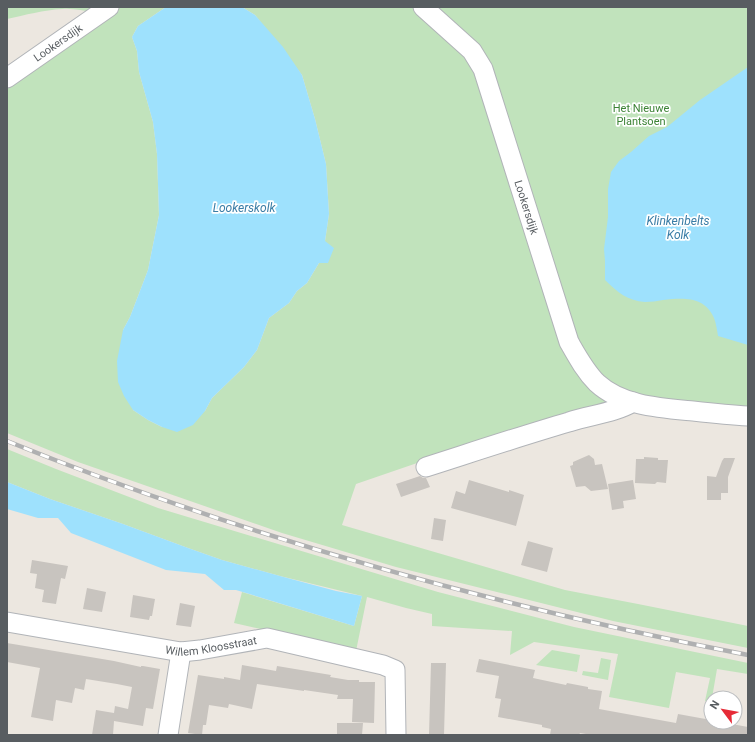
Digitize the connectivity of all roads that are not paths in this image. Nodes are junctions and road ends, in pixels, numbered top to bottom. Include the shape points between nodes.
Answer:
1 (109, 7) edge
2 (423, 7) edge
3 (7, 78) edge
4 (633, 402) junction
5 (748, 416) edge
6 (426, 467) dead end
7 (7, 622) edge
8 (181, 652) junction
9 (168, 735) edge
10 (396, 735) edge

1 - 3 street, Lookersdijk
2 - 4 street, Lookersdijk via 472,51 483,69 569,342 596,382
4 - 5 street, Lookersdijk via 656,407
4 - 6 street via 624,407 526,434
7 - 8 street, Willem Kloosstraat
8 - 9 street
8 - 10 street, Willem Kloosstraat via 267,638 383,665 395,670

